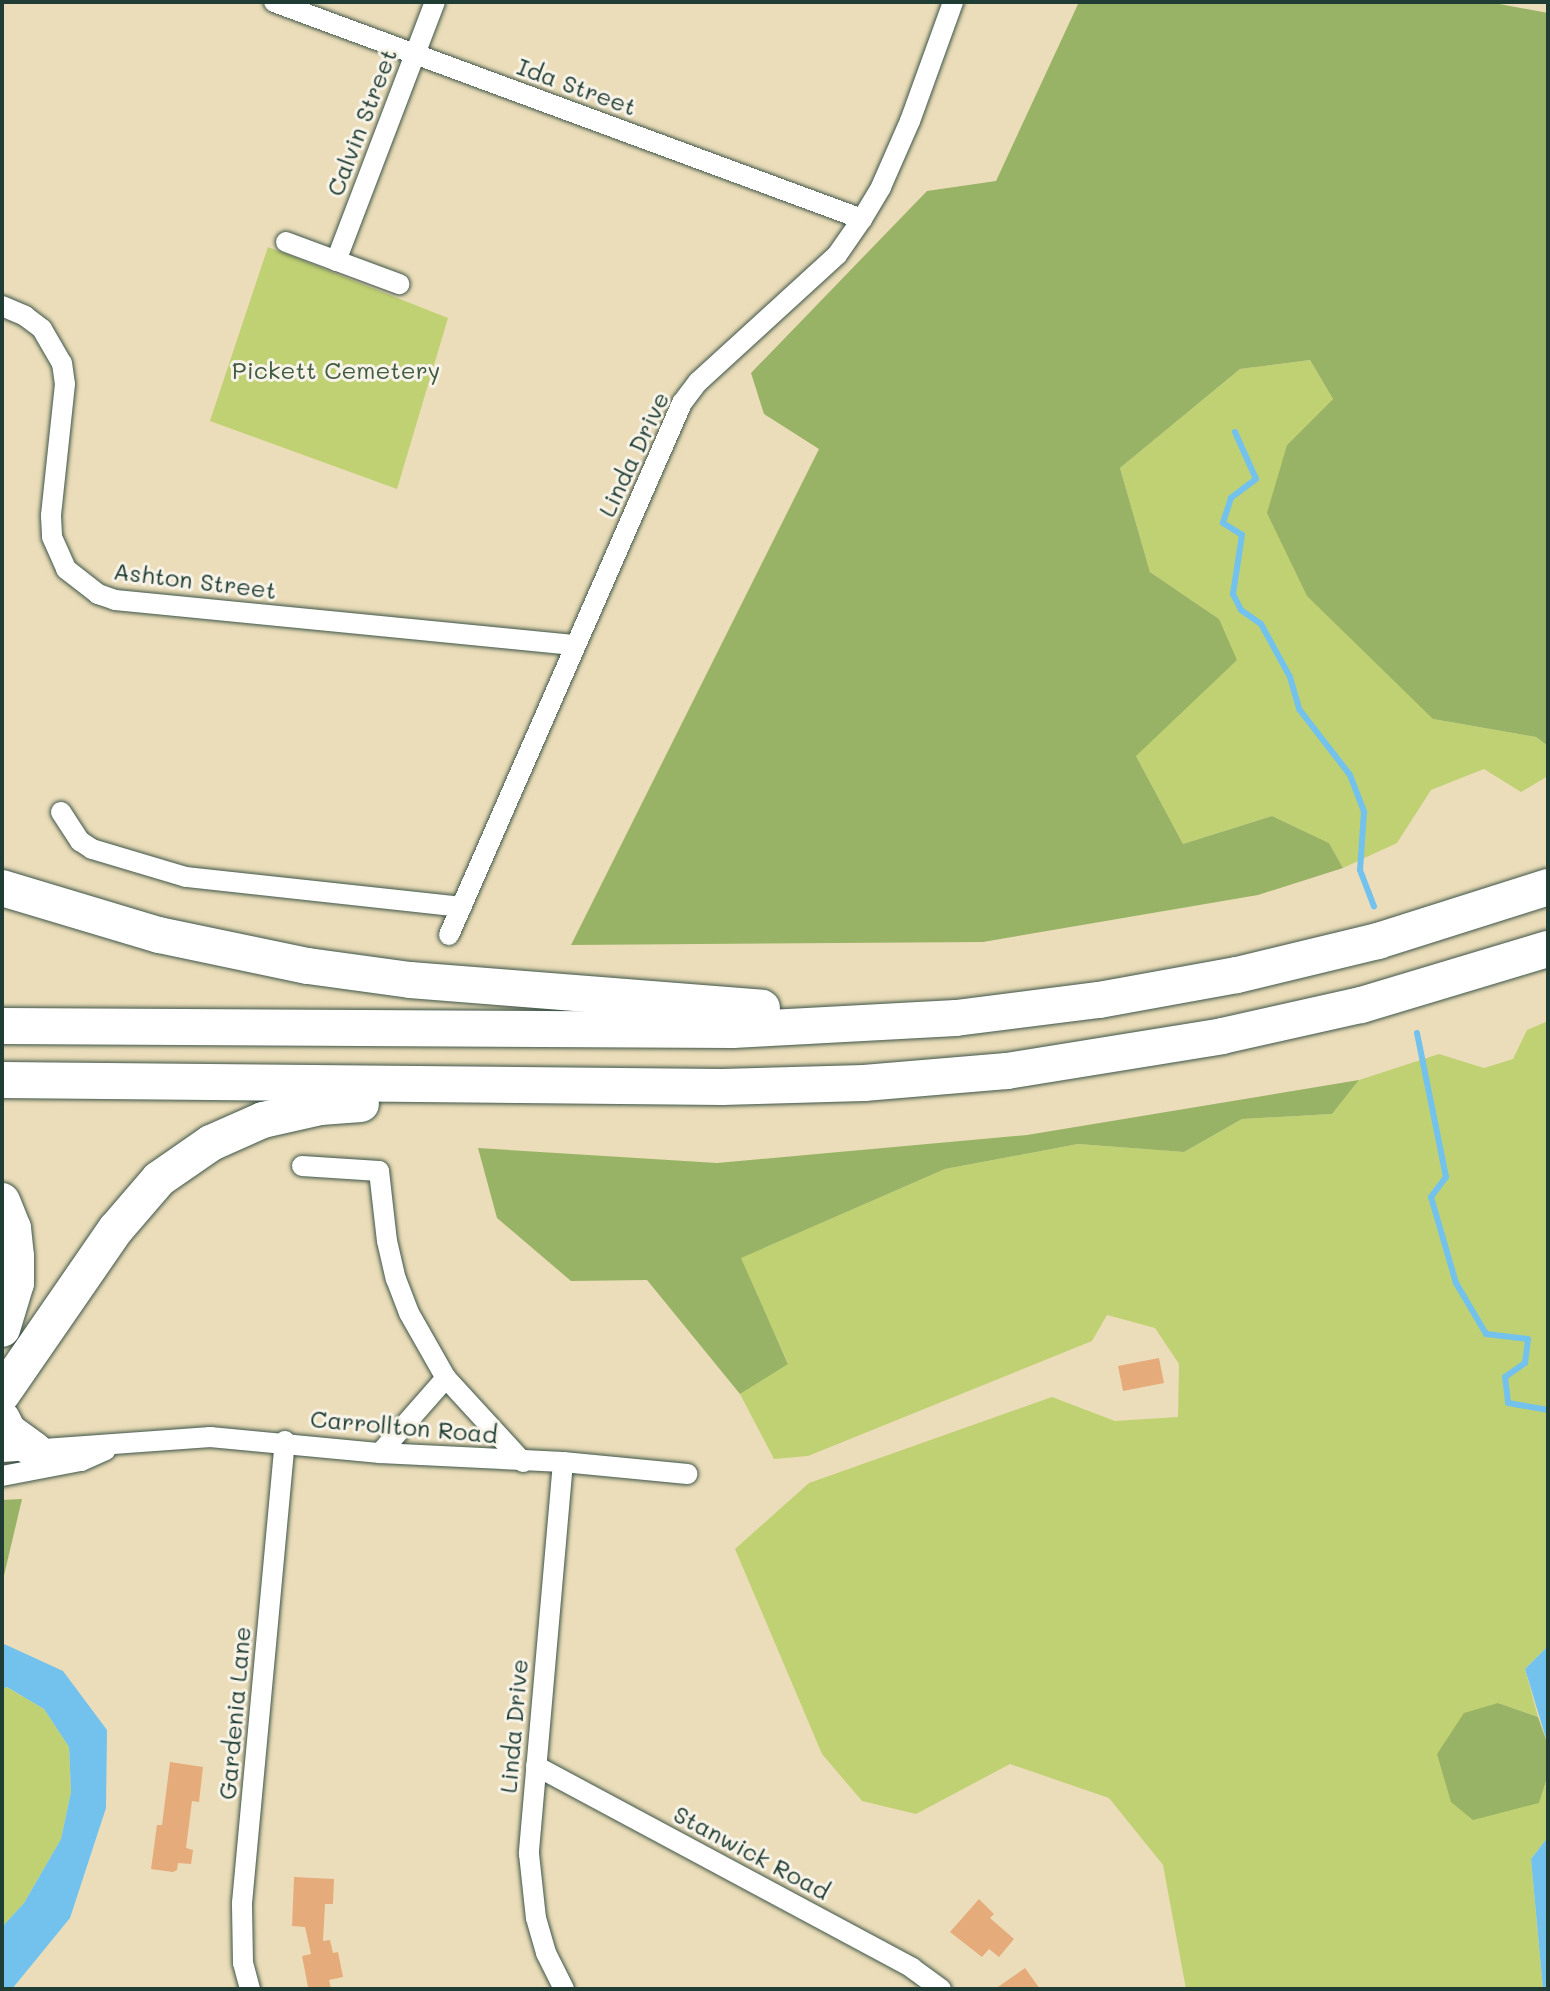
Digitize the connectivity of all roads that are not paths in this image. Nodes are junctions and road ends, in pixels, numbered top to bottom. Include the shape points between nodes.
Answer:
1 (274, 2) edge
2 (435, 2) edge
3 (953, 2) edge
4 (415, 55) junction
5 (862, 219) junction
6 (286, 242) dead end
7 (336, 261) junction
8 (399, 284) dead end
9 (2, 306) edge
10 (574, 645) junction
11 (61, 812) dead end
12 (1548, 887) edge
13 (2, 888) edge
14 (461, 907) junction
15 (449, 935) dead end
16 (1548, 949) edge
17 (956, 1018) junction
18 (2, 1026) edge
19 (2, 1080) edge
20 (550, 1086) junction
21 (302, 1166) dead end
22 (2, 1201) edge
23 (2, 1329) edge
24 (446, 1378) junction
25 (2, 1394) edge
26 (2, 1419) edge
27 (285, 1441) junction
28 (116, 1445) junction
29 (18, 1451) edge
30 (380, 1453) junction
31 (523, 1462) junction
32 (563, 1462) junction
33 (687, 1474) dead end
34 (2, 1476) edge
35 (536, 1766) junction
36 (250, 1989) edge
37 (564, 1989) edge
38 (941, 1989) edge

1 - 4 street, Ida Street
2 - 4 street, Calvin Street
3 - 5 street, Linda Drive via 910,121
4 - 5 street, Ida Street
4 - 7 street, Calvin Street
5 - 10 street, Linda Drive via 837,255 698,382 682,403
6 - 7 street
7 - 8 street
9 - 10 street, Ashton Street via 42,329 62,363 65,384 52,537 66,569 98,594 115,600
10 - 14 street, Linda Drive
11 - 14 street via 69,829 92,849 186,877
12 - 17 highway via 1378,941 1237,975
13 - 17 highway via 210,948 410,980
14 - 15 street, Linda Drive
16 - 20 highway via 1291,1022 1007,1071 794,1086
17 - 18 highway via 733,1030
19 - 20 highway
20 - 25 highway via 320,1107 263,1120 211,1143 136,1202
21 - 24 street via 379,1171 396,1279
22 - 23 highway via 16,1256 16,1283
24 - 30 street
24 - 31 street
26 - 29 highway
27 - 28 street, Carrollton Road via 210,1437
27 - 30 street, Carrollton Road
27 - 36 street, Gardenia Lane via 242,1903 243,1963
28 - 29 street, Carrollton Road
28 - 34 street, Carrollton Road via 81,1461
30 - 31 street, Carrollton Road
31 - 32 street, Carrollton Road
32 - 33 street, Carrollton Road
32 - 35 street, Linda Drive
35 - 37 street, Linda Drive via 530,1886 546,1953
35 - 38 street, Stanwick Road via 912,1968

